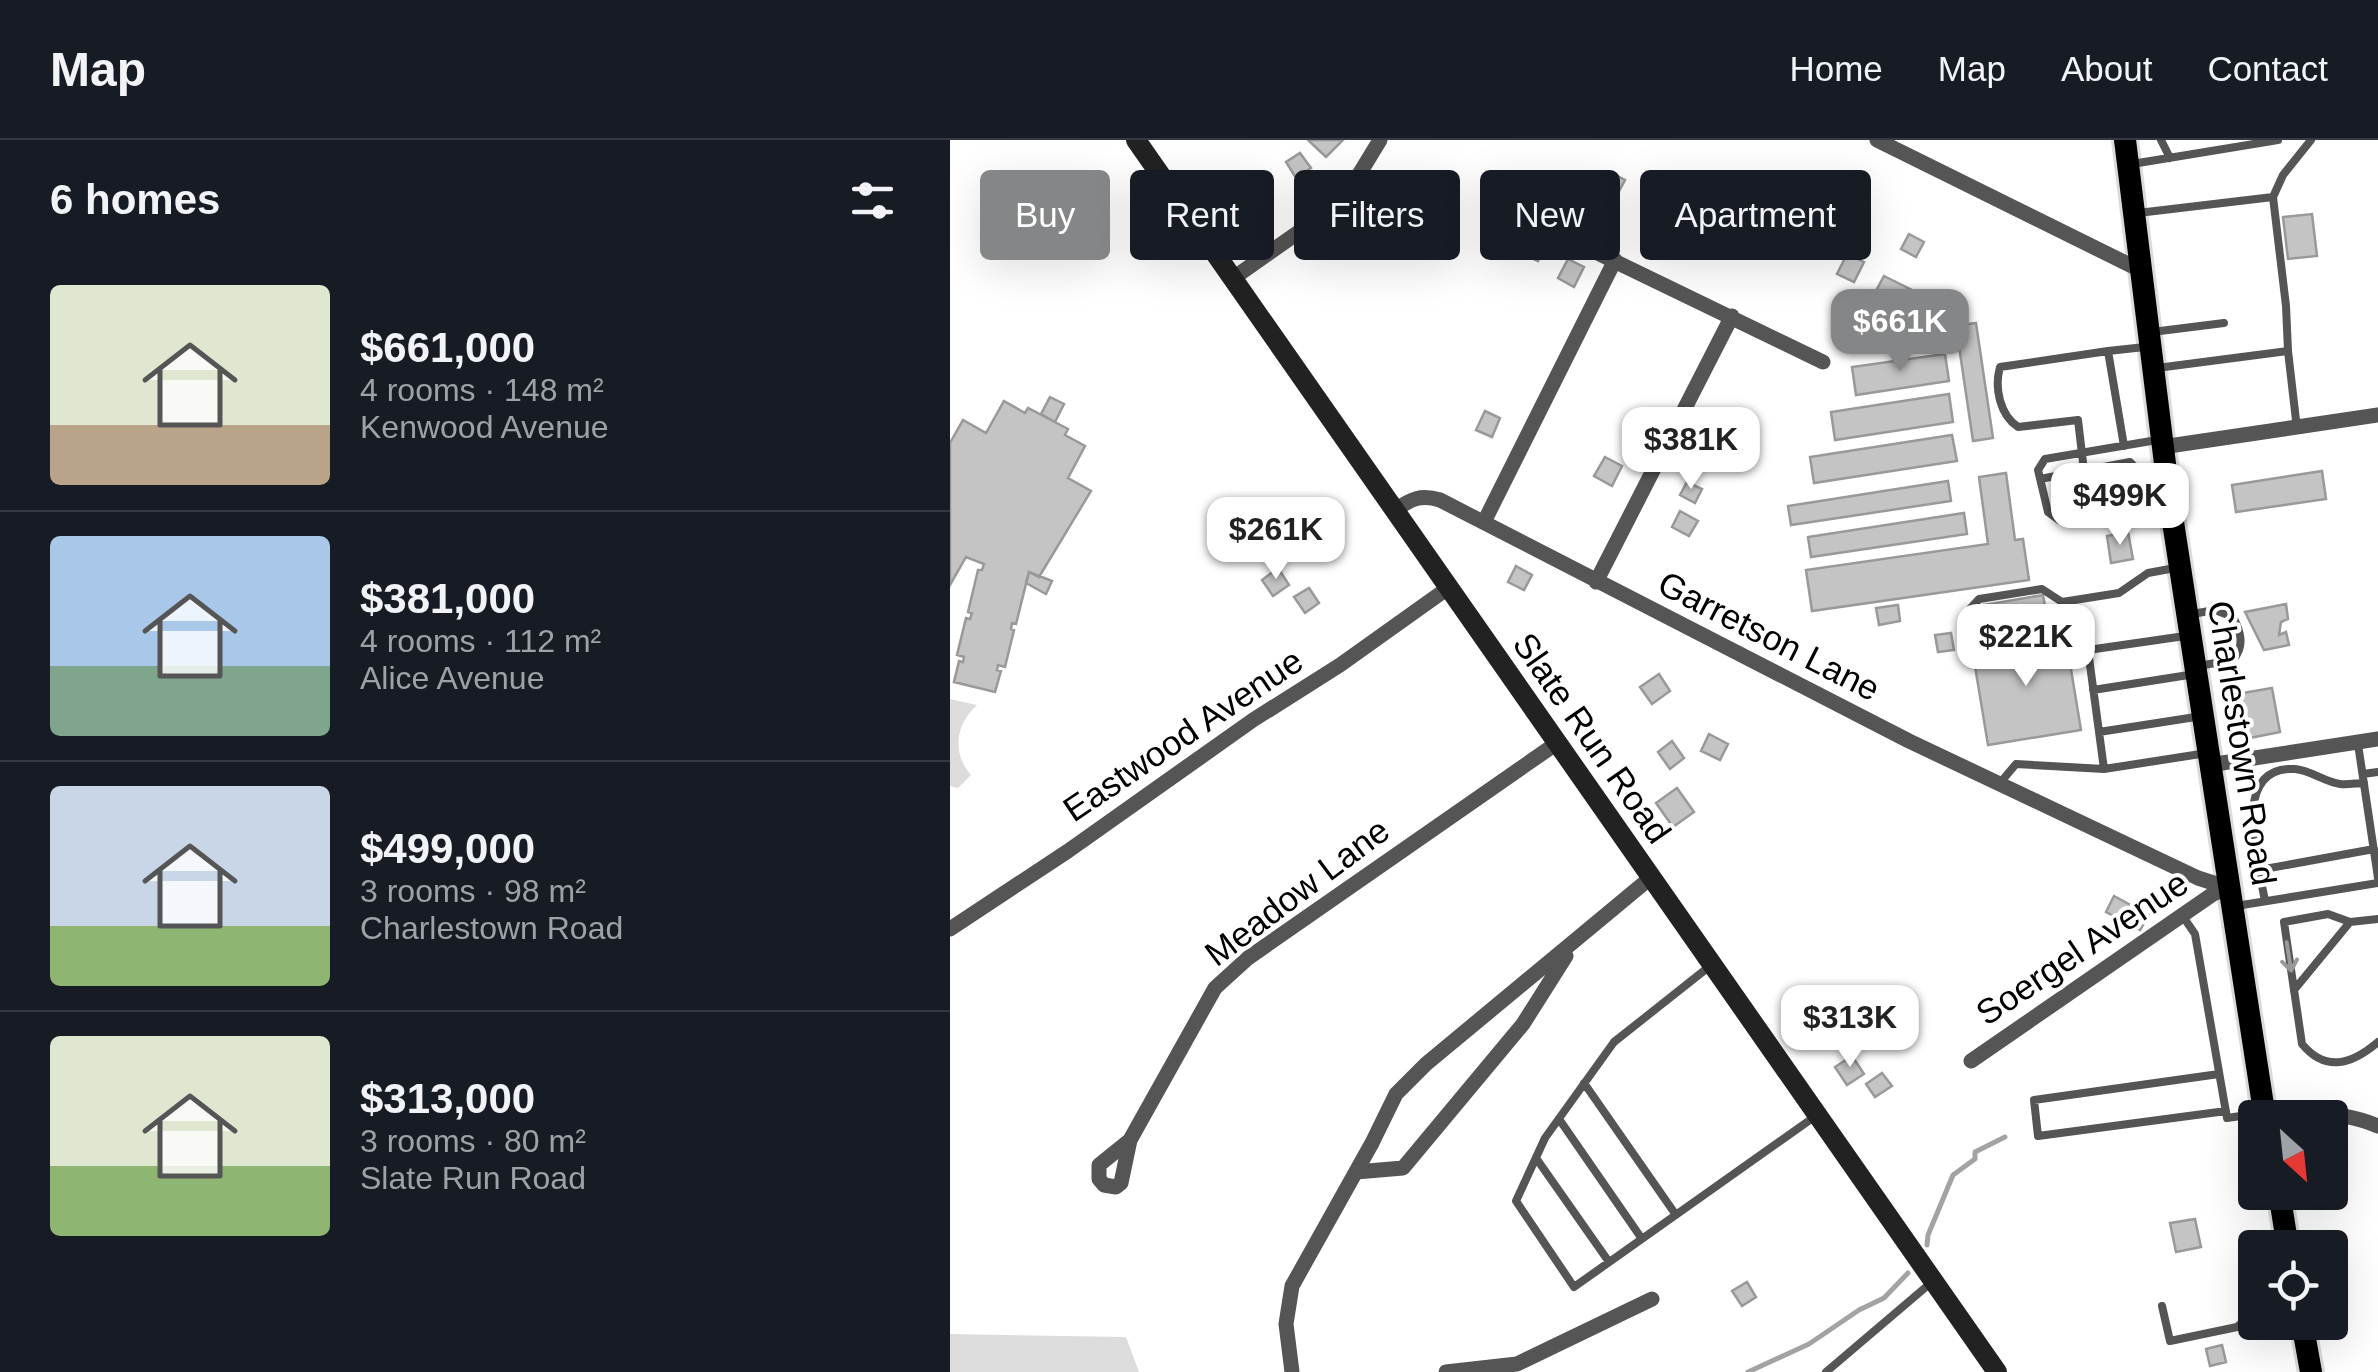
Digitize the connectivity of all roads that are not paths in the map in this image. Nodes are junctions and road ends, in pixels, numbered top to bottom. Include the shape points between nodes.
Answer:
1 (1136, 140) edge
2 (1380, 140) edge
3 (1877, 140) edge
4 (2125, 140) edge
5 (2161, 140) edge
6 (2278, 140) edge
7 (2311, 140) edge
8 (2170, 158) junction
9 (2128, 164) junction
10 (2273, 197) junction
11 (2133, 214) junction
12 (1615, 260) joint
13 (2140, 270) junction
14 (1232, 279) junction
15 (1732, 316) junction
16 (2224, 323) dead end
17 (2150, 349) junction
18 (2108, 351) junction
19 (2288, 351) junction
20 (1824, 362) dead end
21 (2378, 414) edge
22 (2297, 428) junction
23 (2162, 443) junction
24 (2124, 446) junction
25 (2082, 453) junction
26 (2084, 471) junction
27 (2040, 479) junction
28 (2158, 497) junction
29 (1395, 510) junction
30 (1484, 522) junction
31 (2180, 567) junction
32 (1596, 582) junction
33 (1448, 588) junction
34 (2188, 625) junction
35 (1973, 632) dead end
36 (2194, 670) junction
37 (2094, 690) junction
38 (2202, 716) junction
39 (2099, 732) junction
40 (2378, 739) edge
41 (2358, 742) junction
42 (1557, 743) junction
43 (2208, 759) junction
44 (2104, 769) junction
45 (2378, 772) edge
46 (2363, 778) junction
47 (2000, 784) junction
48 (2376, 856) edge
49 (2259, 870) junction
50 (1650, 878) junction
51 (2378, 881) edge
52 (2230, 897) junction
53 (2280, 899) junction
54 (2265, 901) junction
55 (2184, 918) junction
56 (2378, 919) edge
57 (2284, 922) junction
58 (2350, 922) junction
59 (950, 929) edge
60 (1574, 942) junction
61 (1712, 965) junction
62 (2294, 990) junction
63 (2378, 1042) edge
64 (1971, 1061) dead end
65 (2219, 1074) junction
66 (1584, 1083) junction
67 (2262, 1100) edge
68 (2226, 1111) junction
69 (1817, 1116) junction
70 (2238, 1117) edge
71 (2348, 1117) edge
72 (1558, 1119) junction
73 (2378, 1126) edge
74 (1130, 1140) dead end
75 (1536, 1158) junction
76 (1356, 1172) junction
77 (1676, 1216) junction
78 (1642, 1239) junction
79 (1609, 1262) junction
80 (1933, 1281) junction
81 (1652, 1299) dead end
82 (2162, 1306) dead end
83 (2238, 1327) edge
84 (2305, 1340) edge
85 (1292, 1372) edge
86 (1446, 1372) edge
87 (1826, 1372) edge
88 (1997, 1372) edge
89 (2311, 1372) edge

1 - 14 street, Slate Run Road
2 - 14 street via 1333,208
3 - 13 street
4 - 9 main road, Charlestown Road
5 - 8 lane
6 - 8 lane
7 - 10 lane
8 - 9 lane
9 - 11 main road, Charlestown Road
10 - 11 lane
10 - 19 lane
11 - 13 main road, Charlestown Road
12 - 15 street
12 - 30 street
13 - 17 main road, Charlestown Road
14 - 29 street, Slate Run Road
15 - 20 street
15 - 32 street
16 - 17 lane
17 - 18 lane
17 - 19 lane
17 - 23 main road, Charlestown Road
18 - 24 lane
18 - 25 lane via 2000,367 1998,374 2010,422 2018,427 2078,420
19 - 22 lane
21 - 22 street
22 - 23 street
23 - 24 lane
23 - 28 main road, Charlestown Road
24 - 25 lane
25 - 26 lane
25 - 27 lane via 2045,460
26 - 27 lane
26 - 28 lane via 2130,462
27 - 28 lane via 2048,512 2059,520 2138,508
28 - 31 main road, Charlestown Road
29 - 30 street, Garretson Lane via 1425,496
29 - 33 street, Slate Run Road
30 - 32 street, Garretson Lane
31 - 34 main road, Charlestown Road
31 - 35 lane via 2148,573 2119,593 2062,602 2042,589 1979,600 1970,609
32 - 47 street, Garretson Lane
33 - 42 street, Slate Run Road
33 - 59 street, Eastwood Avenue
34 - 36 main road, Charlestown Road
34 - 36 lane via 2215,610 2225,612 2241,643 2234,660
34 - 37 lane via 2088,650
36 - 37 lane
36 - 38 main road, Charlestown Road
37 - 39 lane
38 - 39 lane
38 - 43 main road, Charlestown Road
39 - 44 lane
40 - 41 street
41 - 43 street
41 - 46 lane
42 - 50 street, Slate Run Road
42 - 74 street, Meadow Lane via 1248,958 1215,988
43 - 44 lane
43 - 52 main road, Charlestown Road
44 - 47 lane via 2016,764
45 - 46 lane
46 - 48 lane
46 - 49 lane via 2340,784 2295,770 2268,777 2250,822
47 - 52 street, Garretson Lane
48 - 49 lane
48 - 51 lane
49 - 54 lane
50 - 60 street
50 - 61 street, Slate Run Road
51 - 53 lane
52 - 54 lane
52 - 55 street, Soergel Avenue via 2214,894
52 - 67 main road, Charlestown Road
53 - 54 lane
53 - 57 lane
55 - 64 street, Soergel Avenue
55 - 65 lane via 2195,934
56 - 58 lane
57 - 58 lane via 2328,914
57 -> 62 lane
58 - 62 lane
60 - 76 street via 1396,1094
60 - 76 street via 1524,1024 1403,1168
61 - 66 lane via 1614,1042
61 - 69 street, Slate Run Road
62 - 63 lane via 2302,1044 2312,1057 2345,1061
65 - 68 lane
65 - 68 lane via 2034,1100 2038,1136
66 - 72 lane
66 - 77 lane
68 - 70 lane via 2227,1118
69 - 77 lane
69 - 80 street, Slate Run Road
71 - 73 street
72 - 75 lane
72 - 78 lane
75 - 79 lane
75 - 79 lane via 1516,1201 1574,1287
76 - 85 street via 1292,1286 1286,1324
77 - 78 lane
78 - 79 lane
80 - 87 lane
80 - 88 street, Slate Run Road
81 - 86 street via 1517,1364
82 - 83 lane via 2170,1342
84 - 89 main road

